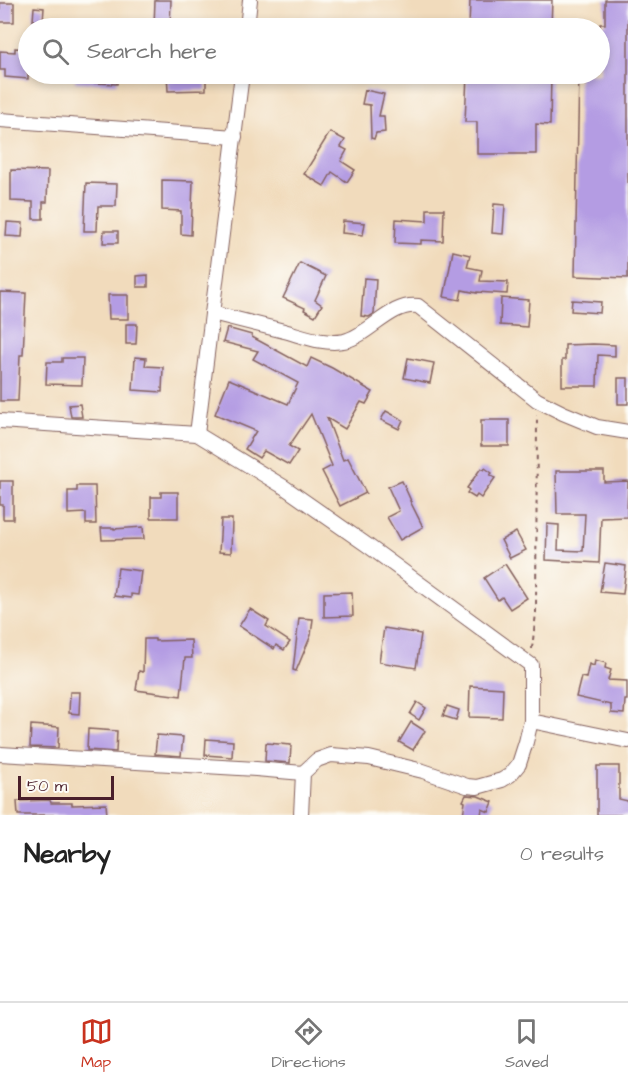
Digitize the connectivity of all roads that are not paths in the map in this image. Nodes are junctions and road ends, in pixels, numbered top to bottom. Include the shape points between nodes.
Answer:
1 (250, 0) edge
2 (248, 18) edge
3 (241, 84) edge
4 (0, 120) edge
5 (235, 137) junction
6 (212, 313) junction
7 (0, 421) edge
8 (628, 432) edge
9 (197, 434) junction
10 (531, 721) junction
11 (628, 741) edge
12 (0, 754) edge
13 (303, 774) junction
14 (301, 815) edge

1 - 2 street
3 - 5 street
4 - 5 street
5 - 6 street
6 - 8 street via 320,341 343,341 361,334 401,307 418,306 537,400 597,427
6 - 9 street
7 - 9 street
9 - 10 street via 367,545 531,665
10 - 11 street
10 - 13 street via 519,764 510,775 490,784 467,786 369,758 331,755 317,760
12 - 13 street
13 - 14 street

